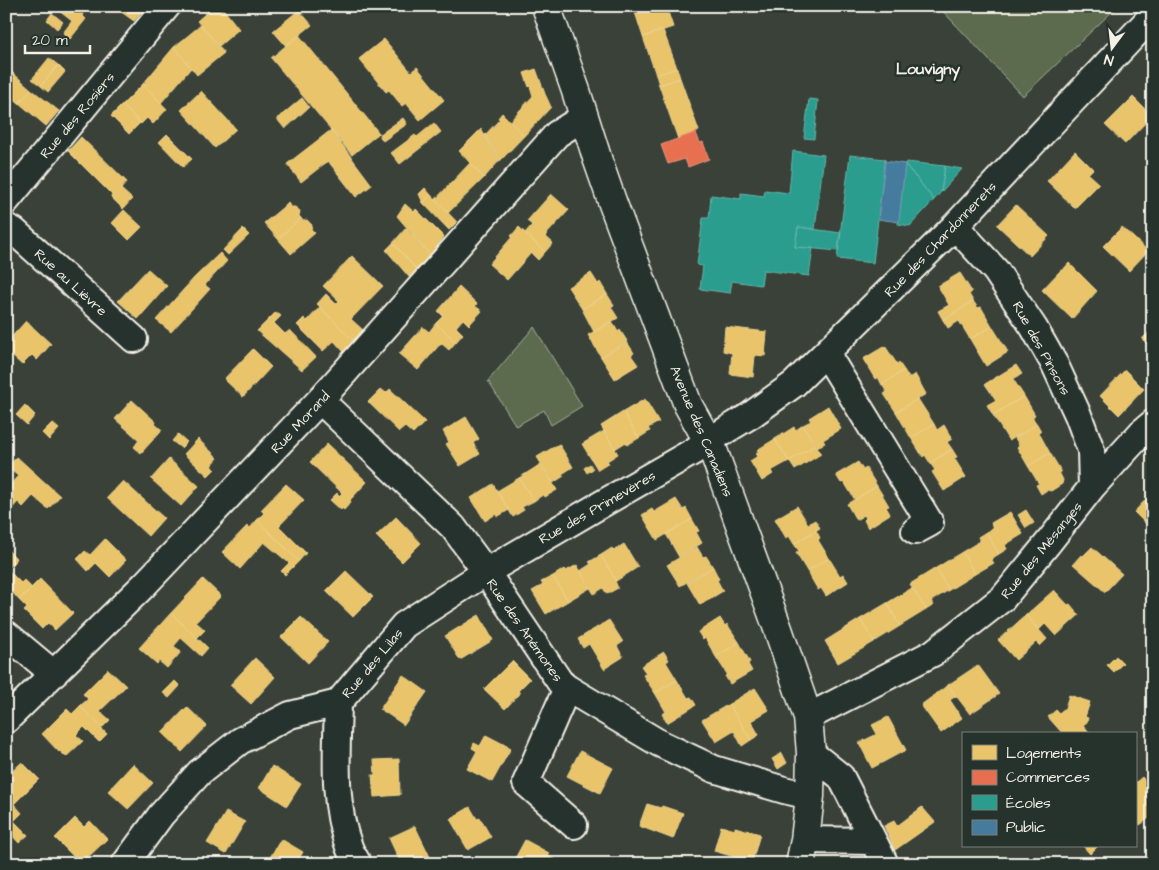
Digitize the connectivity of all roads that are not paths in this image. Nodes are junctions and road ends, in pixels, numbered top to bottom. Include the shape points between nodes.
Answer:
1 (167, 6) edge
2 (546, 6) edge
3 (1153, 16) edge
4 (584, 116) junction
5 (6, 201) edge
6 (956, 226) junction
7 (6, 227) edge
8 (134, 339) dead end
9 (826, 353) junction
10 (320, 400) junction
11 (1153, 422) edge
12 (708, 441) junction
13 (1092, 487) junction
14 (915, 531) dead end
15 (486, 572) junction
16 (6, 634) edge
17 (54, 674) junction
18 (567, 688) junction
19 (338, 703) junction
20 (808, 717) junction
21 (6, 720) edge
22 (811, 753) junction
23 (810, 796) junction
24 (574, 826) dead end
25 (802, 852) edge
26 (879, 853) edge
27 (350, 859) edge
28 (125, 864) edge

1 - 5 street, Rue des Rosiers
2 - 4 street, Avenue des Canadiens
3 - 6 street, Rue des Chardonnerets
4 - 10 street, Rue Morand via 557,134
4 - 12 street, Avenue des Canadiens via 613,204 688,405
6 - 9 street, Rue des Chardonnerets
6 - 13 street, Rue des Pinsons via 996,272 1055,365 1091,450
7 - 8 street, Rue au Lièvre
9 - 12 street, Rue des Chardonnerets via 794,384
9 - 14 street via 930,523
10 - 15 street, Rue des Anémones via 453,527
10 - 17 street, Rue Morand via 144,585
11 - 13 street, Rue des Mésanges
12 - 15 street, Rue des Primevères
12 - 20 street, Avenue des Canadiens
13 - 20 street, Rue des Mésanges via 1003,598 933,653
15 - 18 street, Rue des Anémones
15 - 19 street, Rue des Lilas via 404,625
16 - 17 street
17 - 21 street, Rue Morand
18 - 23 street, Rue des Anémones via 659,743 714,769
18 - 24 street via 526,783
19 - 27 street via 339,814
19 - 28 street, Rue des Lilas via 290,714 240,741 200,772 161,815
20 - 22 street, Avenue des Canadiens
22 - 23 street, Avenue des Canadiens
22 - 26 street via 841,777
23 - 25 street, Avenue des Canadiens
25 - 26 street

